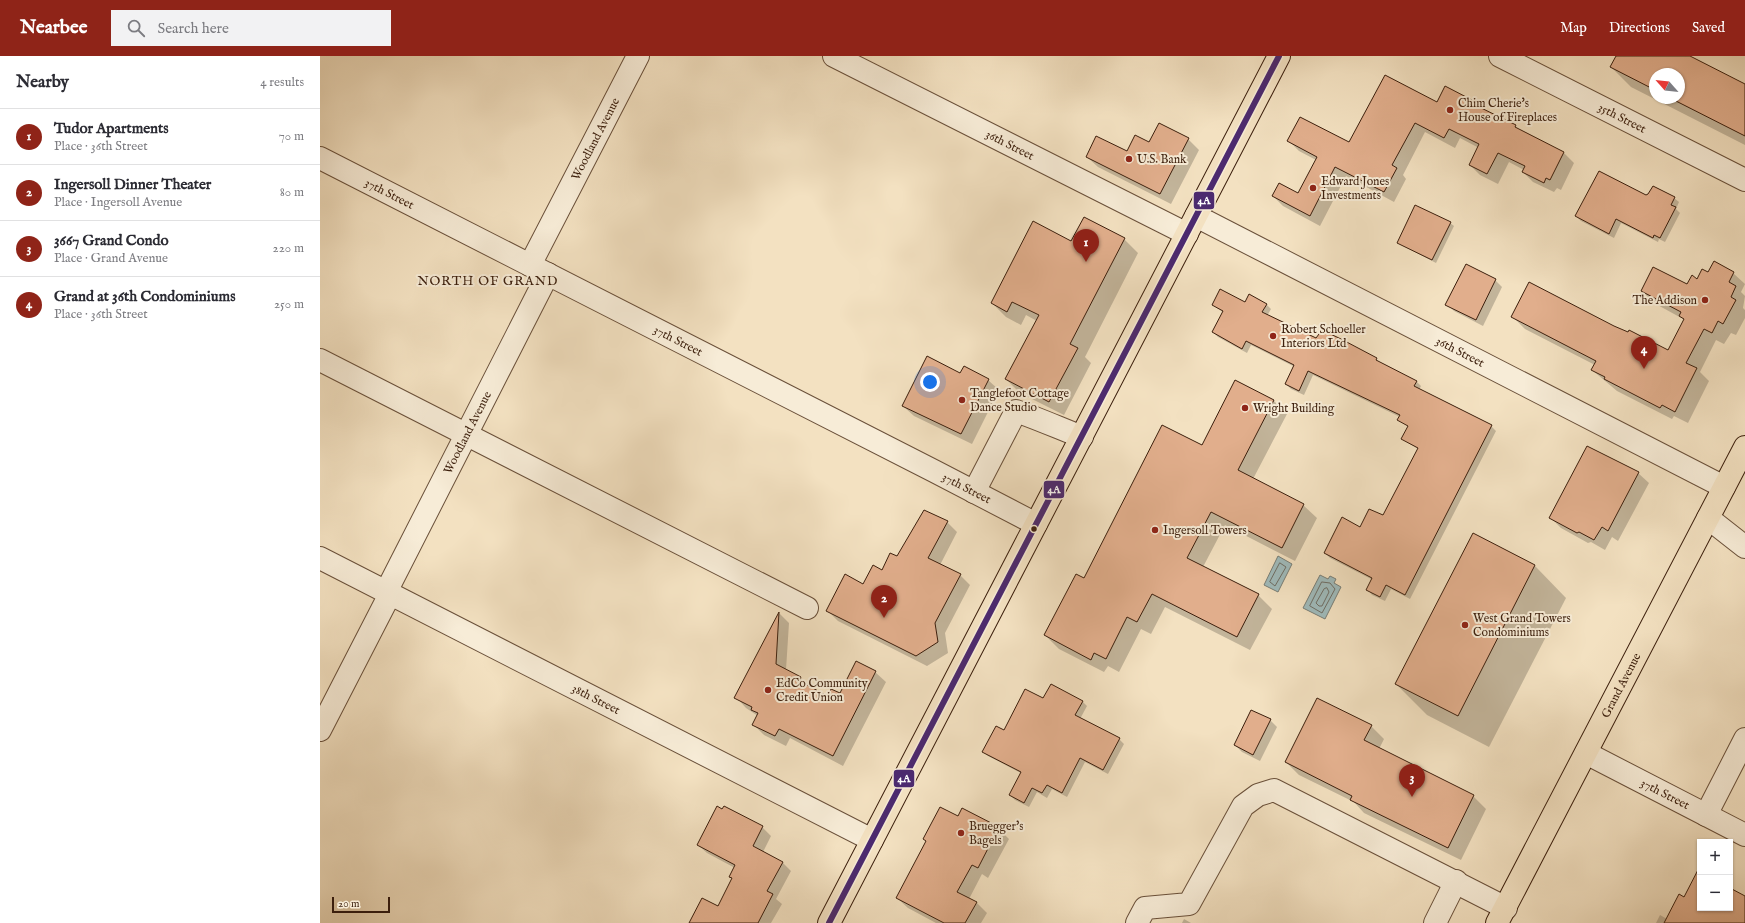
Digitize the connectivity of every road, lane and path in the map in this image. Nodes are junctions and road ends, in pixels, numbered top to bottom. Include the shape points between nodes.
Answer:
1 (638, 56) edge
2 (834, 56) edge
3 (1279, 56) edge
4 (1500, 56) edge
5 (320, 158) edge
6 (1745, 180) edge
7 (1191, 225) junction
8 (539, 269) junction
9 (320, 360) edge
10 (466, 435) junction
11 (1082, 437) junction
12 (1745, 447) edge
13 (1724, 487) junction
14 (974, 492) junction
15 (1708, 518) junction
16 (1036, 524) junction
17 (1745, 547) edge
18 (320, 558) edge
19 (388, 593) junction
20 (806, 608) dead end
21 (320, 730) edge
22 (1745, 739) edge
23 (1586, 753) junction
24 (1706, 814) junction
25 (1745, 835) edge
26 (872, 840) junction
27 (1456, 881) junction
28 (1501, 915) edge
29 (829, 923) edge
30 (1136, 923) edge
31 (1435, 923) edge

1 - 8 street, Woodland Avenue
2 - 7 street, 36th Street
3 - 7 main road
4 - 6 street, 35th Street
5 - 8 street, 37th Street
7 - 11 main road
7 - 13 street, 36th Street
8 - 10 street, Woodland Avenue
8 - 14 street, 37th Street
9 - 10 street
10 - 19 street, Woodland Avenue
10 - 20 street
11 - 14 street via 1016,411
11 - 16 main road
12 - 13 main road, Grand Avenue
13 - 15 main road, Grand Avenue
14 - 16 street, 37th Street
15 - 17 street
15 - 23 main road, Grand Avenue
16 - 26 main road
18 - 19 street, 38th Street
19 - 21 street, Woodland Avenue
19 - 26 street, 38th Street
22 - 24 street
23 - 24 street, 37th Street
23 - 28 main road, Grand Avenue
24 - 25 street, 37th Street
26 - 29 main road
27 - 28 street
27 - 30 street via 1274,790 1258,795 1243,806 1189,904 1145,908
27 - 31 street

